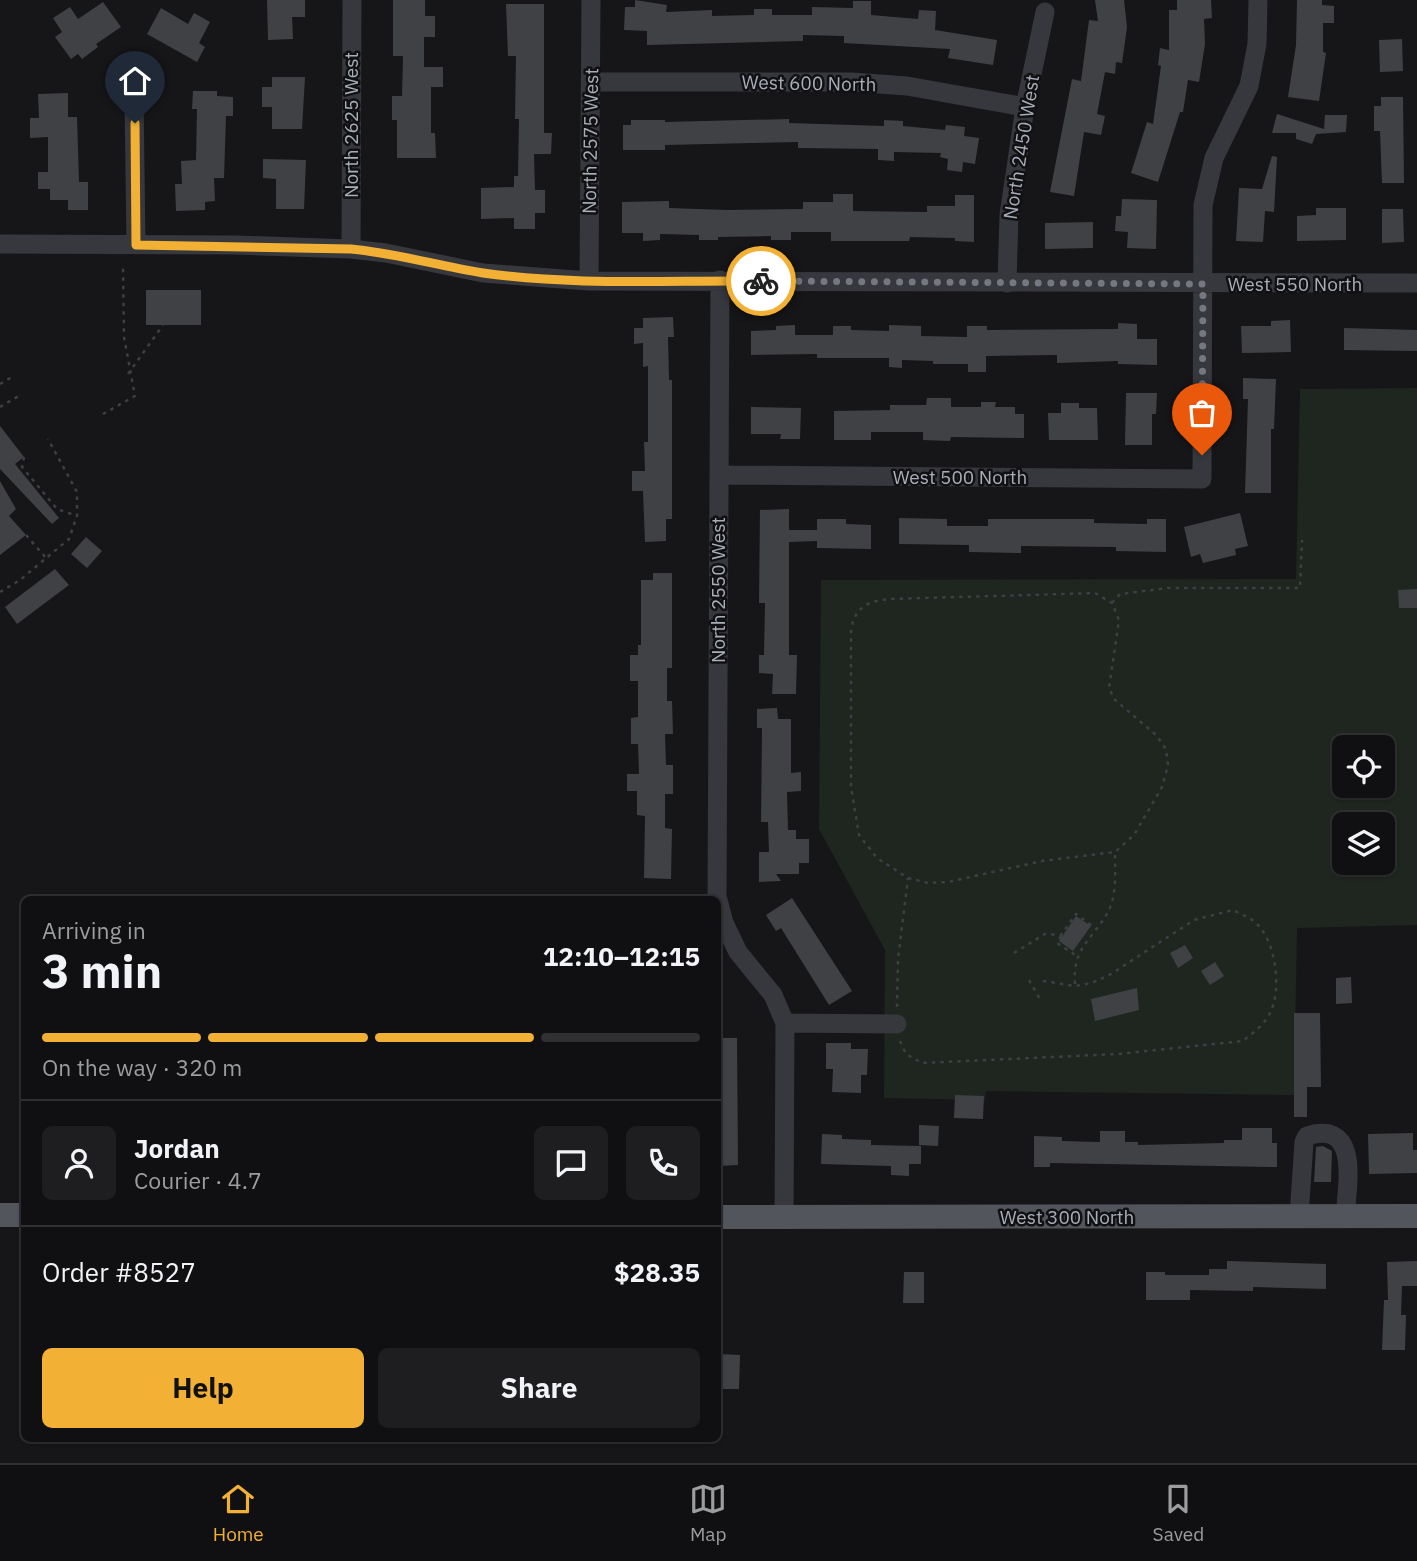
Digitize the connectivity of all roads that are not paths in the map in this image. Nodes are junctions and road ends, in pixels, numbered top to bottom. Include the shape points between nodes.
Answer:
1 (352, 0) edge
2 (591, 0) edge
3 (1258, 0) edge
4 (1045, 12) dead end
5 (591, 82) junction
6 (134, 98) dead end
7 (1025, 107) junction
8 (0, 244) edge
9 (136, 245) junction
10 (351, 249) junction
11 (589, 281) junction
12 (720, 281) junction
13 (1007, 283) junction
14 (1203, 284) junction
15 (1417, 284) edge
16 (719, 475) junction
17 (717, 896) edge
18 (721, 915) edge
19 (785, 1023) junction
20 (897, 1023) road end
21 (0, 1215) edge
22 (21, 1215) edge
23 (1299, 1216) junction
24 (1417, 1216) edge
25 (721, 1217) edge
26 (1345, 1217) junction
27 (784, 1218) junction

1 - 10 street, North 2625 West
2 - 5 street, North 2575 West
3 - 14 street via 1257,44 1249,86 1214,158 1203,205
4 - 7 street, North 2450 West
5 - 7 street, West 600 North via 852,82 907,86
5 - 11 street, North 2575 West
6 - 9 street
7 - 13 street, North 2450 West via 1009,215
8 - 9 street, West 550 North
9 - 10 street, West 550 North
10 - 11 street, West 550 North via 483,273
11 - 12 street, West 550 North
12 - 13 street, West 550 North
12 - 16 street, North 2550 West
13 - 14 street, West 550 North
14 - 15 street, West 550 North
14 - 16 street, West 500 North via 1202,479
16 - 17 street, North 2550 West
18 - 19 street, North 2550 West via 738,952 774,995
19 - 20 street
19 - 27 street, North 2550 West
21 - 22 main road
23 - 26 main road, West 300 North
23 - 26 street via 1304,1142 1314,1134 1335,1136 1345,1148
23 - 27 main road, West 300 North
24 - 26 main road, West 300 North
25 - 27 main road, West 300 North

